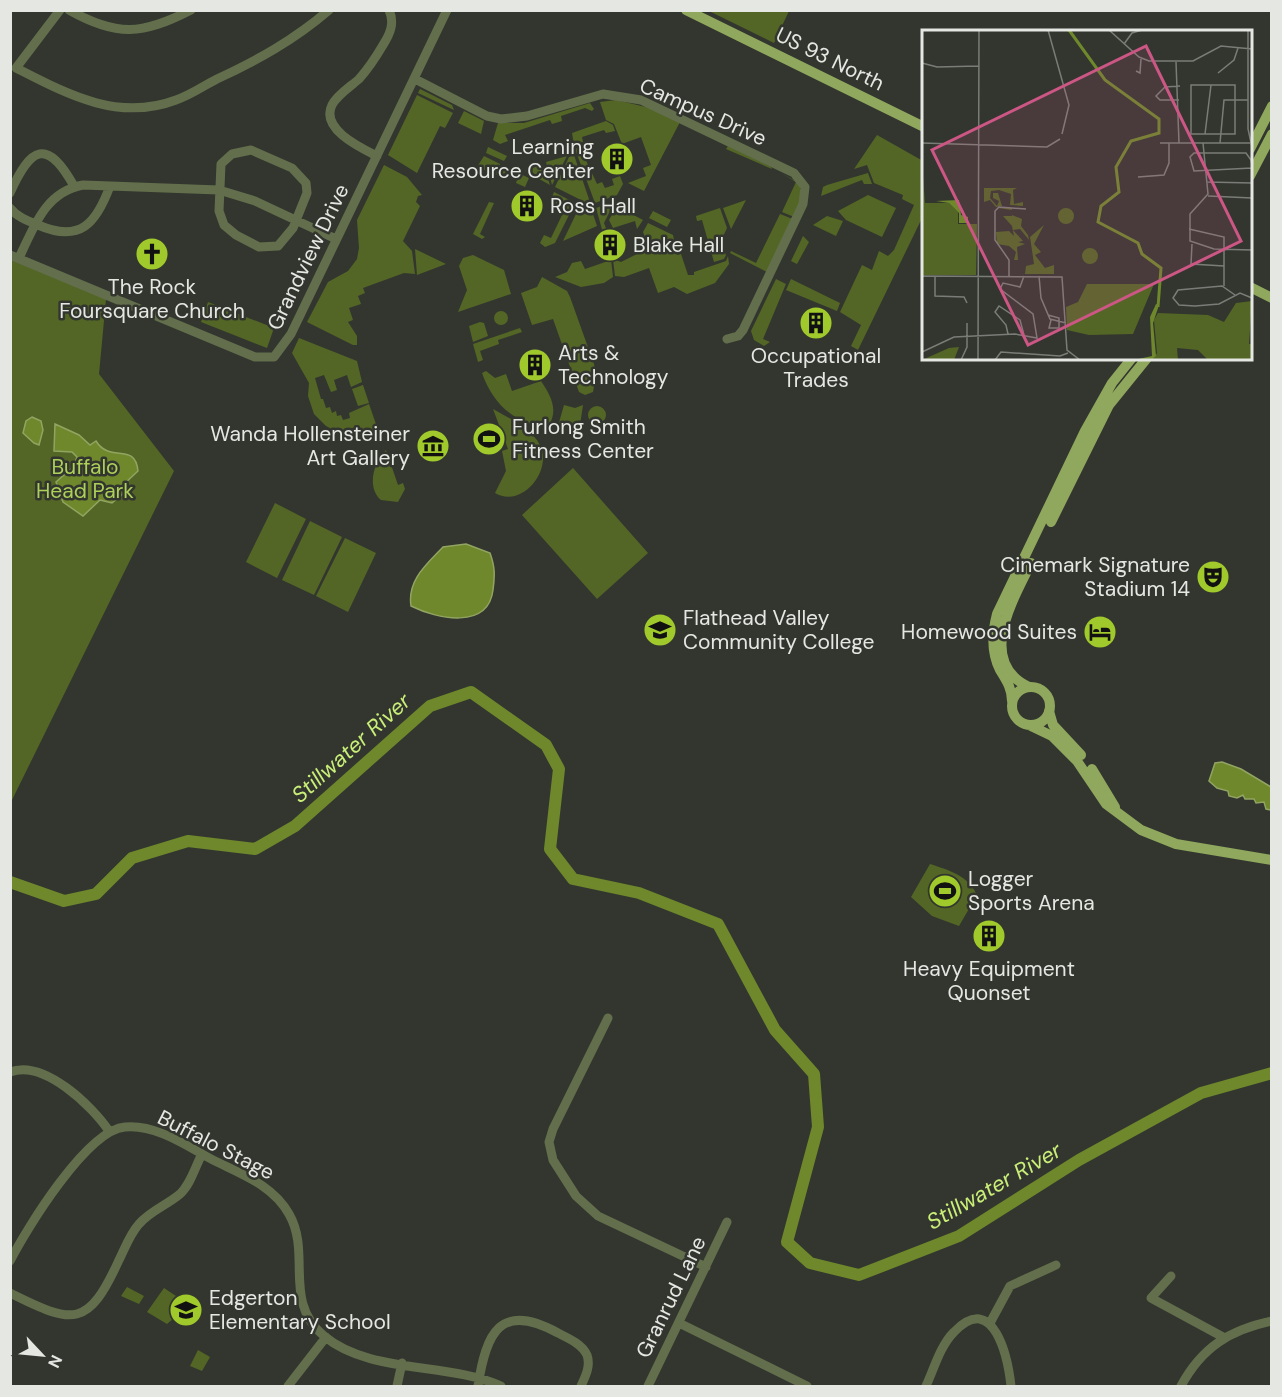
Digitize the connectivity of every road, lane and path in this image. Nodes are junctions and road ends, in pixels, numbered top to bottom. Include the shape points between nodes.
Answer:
1 (60, 10) edge
2 (69, 10) edge
3 (191, 10) edge
4 (329, 10) edge
5 (389, 10) edge
6 (447, 10) edge
7 (686, 10) edge
8 (415, 79) junction
9 (1272, 106) edge
10 (922, 126) edge
11 (1272, 134) edge
12 (1252, 147) edge
13 (377, 156) junction
14 (1252, 174) edge
15 (74, 186) junction
16 (110, 186) junction
17 (219, 190) junction
18 (10, 193) edge
19 (10, 208) edge
20 (296, 220) junction
21 (35, 224) junction
22 (336, 239) junction
23 (15, 256) edge
24 (1252, 288) edge
25 (1272, 298) edge
26 (727, 339) dead end
27 (1130, 360) edge
28 (1145, 360) edge
29 (1029, 687) junction
30 (1012, 701) junction
31 (1049, 711) junction
32 (1029, 725) junction
33 (1116, 810) junction
34 (1272, 860) edge
35 (608, 1018) dead end
36 (10, 1072) edge
37 (109, 1131) junction
38 (202, 1154) junction
39 (727, 1222) dead end
40 (10, 1262) edge
41 (1056, 1265) dead end
42 (706, 1267) junction
43 (1171, 1276) dead end
44 (10, 1293) edge
45 (1272, 1321) edge
46 (679, 1323) junction
47 (990, 1323) junction
48 (326, 1337) junction
49 (1223, 1337) junction
50 (402, 1363) junction
51 (479, 1382) edge
52 (288, 1386) edge
53 (397, 1386) edge
54 (501, 1386) edge
55 (581, 1386) edge
56 (648, 1386) edge
57 (807, 1386) edge
58 (926, 1386) edge
59 (1011, 1386) edge
60 (1182, 1386) edge

1 - 4 street via 16,68 92,103 119,108 152,107 191,94 277,50
2 - 3 street via 108,29 131,31 155,26
5 - 13 street via 392,27 387,40 366,71 334,101 330,111 332,122 344,136
6 - 8 street, Grandview Drive
7 - 10 main road, US 93 North
8 - 13 street, Grandview Drive
8 - 26 street, Campus Drive via 487,116 501,119 527,116 603,94 641,100 794,173 805,187 803,204 743,330
9 - 12 main road
11 - 14 main road
13 - 22 street, Grandview Drive
15 - 16 street
15 - 18 street via 58,160 41,155 24,165
15 - 21 street via 53,199
16 - 17 street
16 - 21 street via 96,217 76,231 58,233
17 - 20 street
17 - 20 street via 219,212 224,225 260,247 269,249 282,244
17 - 20 street via 219,171 228,156 241,150 262,153 297,171 306,183 307,193
19 - 21 street
20 - 22 street
21 - 23 street
22 - 23 street, Grandview Drive via 283,348 268,359 255,357
24 - 25 main road
27 - 30 main road via 1112,383 1085,431 998,614 994,655
28 - 29 main road via 1103,416 1005,616 1005,658 1014,676
29 - 30 main road via 1018,691
29 - 31 main road via 1045,693
30 - 32 main road via 1016,719
31 - 32 main road via 1043,721
31 - 33 main road via 1053,725 1092,769
32 - 33 main road via 1062,745 1106,804
33 - 34 main road via 1141,830 1165,841
35 - 42 street via 553,1129 549,1142 553,1160 576,1196 598,1216
36 - 37 street via 33,1071 76,1094
37 - 38 street, Buffalo Stage via 125,1127 148,1129
37 - 40 street via 86,1150
38 - 44 street via 183,1190 140,1222 94,1305 81,1312 60,1315
38 - 48 street, Buffalo Stage via 265,1187 285,1207 299,1241 301,1301 311,1321
39 - 42 street, Granrud Lane
41 - 47 street via 1010,1286
42 - 46 street, Granrud Lane
43 - 49 street via 1151,1298
45 - 49 street
46 - 56 street, Granrud Lane
46 - 57 street
47 - 58 street via 979,1319 954,1332
47 - 59 street via 1004,1347
48 - 50 street, Buffalo Stage via 353,1353
48 - 52 street
49 - 60 street
50 - 51 street, Buffalo Stage
50 - 53 street
51 - 54 street, Buffalo Stage
51 - 55 street via 487,1346 495,1332 507,1322 524,1319 556,1332 584,1350 588,1365

